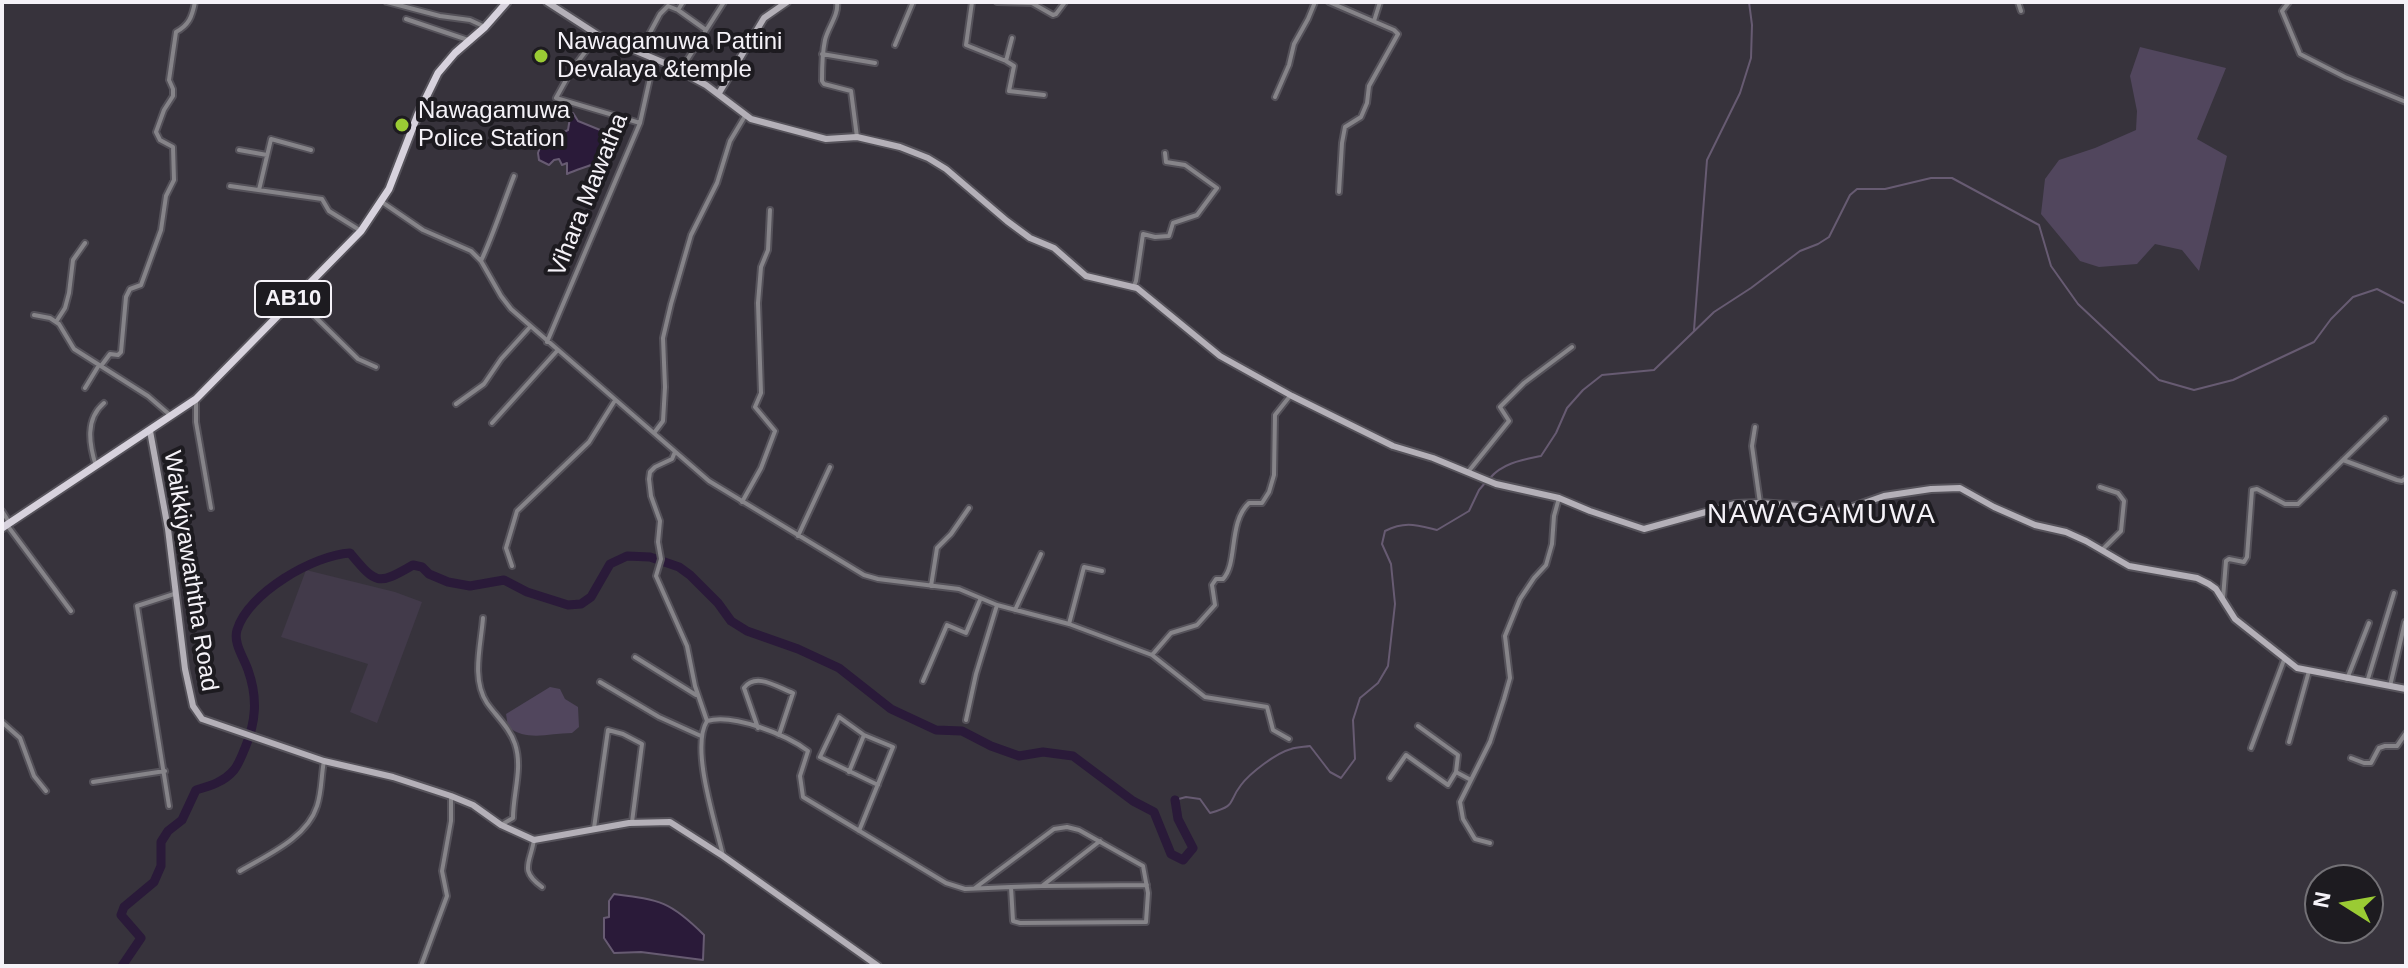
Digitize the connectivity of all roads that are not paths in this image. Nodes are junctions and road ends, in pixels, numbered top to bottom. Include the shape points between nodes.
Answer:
1 (195, 2) edge
2 (387, 2) edge
3 (507, 2) edge
4 (547, 2) edge
5 (683, 2) edge
6 (724, 2) edge
7 (787, 2) edge
8 (837, 2) edge
9 (913, 2) edge
10 (972, 2) edge
11 (997, 2) edge
12 (1065, 2) edge
13 (1315, 2) edge
14 (1329, 2) edge
15 (1380, 2) edge
16 (2018, 2) edge
17 (2289, 2) edge
18 (678, 10) junction
19 (2021, 11) dead end
20 (406, 19) dead end
21 (1374, 21) junction
22 (485, 27) junction
23 (706, 30) junction
24 (598, 35) junction
25 (1012, 38) dead end
26 (470, 41) junction
27 (895, 45) dead end
28 (639, 53) junction
29 (822, 54) junction
30 (651, 58) junction
31 (1006, 61) junction
32 (875, 63) dead end
33 (680, 71) junction
34 (719, 93) junction
35 (1044, 95) dead end
36 (1275, 97) dead end
37 (2406, 102) edge
38 (745, 116) junction
39 (640, 123) junction
40 (857, 137) junction
41 (239, 150) dead end
42 (311, 150) dead end
43 (1165, 153) dead end
44 (267, 155) junction
45 (514, 176) dead end
46 (230, 186) dead end
47 (259, 190) junction
48 (1339, 192) dead end
49 (382, 202) junction
50 (770, 210) dead end
51 (361, 231) junction
52 (85, 243) dead end
53 (481, 261) junction
54 (1133, 288) junction
55 (295, 297) junction
56 (34, 315) dead end
57 (56, 322) junction
58 (530, 327) junction
59 (547, 342) junction
60 (1572, 347) dead end
61 (557, 351) junction
62 (100, 366) junction
63 (376, 367) dead end
64 (85, 388) dead end
65 (1291, 395) junction
66 (196, 399) junction
67 (615, 401) junction
68 (104, 403) dead end
69 (456, 404) dead end
70 (172, 417) junction
71 (2385, 419) dead end
72 (492, 423) dead end
73 (1755, 427) dead end
74 (150, 431) junction
75 (654, 433) junction
76 (675, 452) junction
77 (2343, 460) junction
78 (96, 466) junction
79 (830, 467) dead end
80 (1468, 472) junction
81 (2406, 478) edge
82 (2100, 487) dead end
83 (1559, 498) junction
84 (742, 502) junction
85 (1760, 503) junction
86 (211, 508) dead end
87 (969, 508) dead end
88 (2, 511) edge
89 (6, 525) edge
90 (798, 536) junction
91 (2102, 550) junction
92 (1041, 554) dead end
93 (512, 566) dead end
94 (1102, 571) dead end
95 (931, 586) junction
96 (2394, 593) dead end
97 (174, 594) junction
98 (980, 599) junction
99 (2223, 601) junction
100 (997, 605) junction
101 (1015, 610) junction
102 (71, 611) dead end
103 (483, 618) dead end
104 (2405, 622) edge
105 (2369, 623) dead end
106 (1069, 624) junction
107 (1152, 655) junction
108 (635, 657) dead end
109 (2284, 660) junction
110 (2309, 671) junction
111 (2347, 679) junction
112 (923, 681) dead end
113 (600, 682) dead end
114 (2367, 682) junction
115 (2390, 686) junction
116 (2406, 689) edge
117 (698, 696) junction
118 (966, 720) dead end
119 (707, 721) junction
120 (2, 722) edge
121 (1418, 726) dead end
122 (758, 728) junction
123 (2406, 733) edge
124 (779, 735) junction
125 (864, 735) junction
126 (701, 736) junction
127 (1289, 739) dead end
128 (2289, 742) dead end
129 (2251, 748) dead end
130 (808, 751) junction
131 (820, 757) junction
132 (2351, 758) dead end
133 (324, 761) junction
134 (165, 771) junction
135 (849, 772) junction
136 (1456, 772) junction
137 (1390, 778) dead end
138 (1471, 780) junction
139 (93, 782) dead end
140 (878, 785) junction
141 (46, 791) dead end
142 (451, 796) junction
143 (169, 806) dead end
144 (632, 822) junction
145 (501, 825) junction
146 (594, 828) junction
147 (859, 831) junction
148 (534, 840) junction
149 (1100, 841) junction
150 (1490, 843) dead end
151 (723, 856) junction
152 (240, 871) dead end
153 (1147, 885) junction
154 (1042, 886) junction
155 (542, 887) dead end
156 (1011, 887) junction
157 (975, 888) junction
158 (421, 966) edge
159 (878, 966) edge

1 - 62 street via 191,19 176,32 169,80 173,96 156,132 173,147 174,180 161,230 141,285 126,297 121,352 110,354
2 - 22 street
3 - 22 main road, AB10
4 - 24 street
5 - 18 street
6 - 23 street
7 - 34 street via 764,18
8 - 29 street
9 - 27 street
10 - 31 street via 966,45
11 - 12 street via 1032,3 1053,15
13 - 36 street
14 - 21 street
15 - 21 street
16 - 19 street
17 - 37 street via 2282,11 2300,54
18 - 23 street
18 - 28 street via 668,6 660,14
20 - 26 street
21 - 48 street via 1398,34 1369,86 1361,117 1345,127
22 - 26 main road, AB10
23 - 33 street
24 - 28 street
24 - 39 street via 556,98
25 - 31 street
26 - 49 main road, AB10 via 438,73
28 - 30 street
29 - 32 street
29 - 40 street via 824,84 851,91
30 - 33 street
30 - 39 street, Vihara Mawatha
31 - 35 street via 1014,66 1009,91
33 - 34 street
34 - 38 street
38 - 40 street via 826,139
38 - 75 street via 691,235 671,304 663,338 663,421
39 - 59 street, Vihara Mawatha
40 - 54 street via 928,158 1086,276
41 - 44 street
42 - 44 street via 271,139
43 - 54 street via 1166,162 1185,165 1217,188 1197,215 1173,223 1169,236 1143,234
44 - 47 street
45 - 53 street
46 - 47 street
47 - 51 street via 322,199 329,211
49 - 51 main road, AB10
49 - 53 street
50 - 84 street via 758,303 761,393 755,407 775,431
51 - 55 main road, AB10
52 - 57 street via 73,260 65,308
53 - 58 street via 501,296
54 - 65 street via 1220,356
55 - 63 street via 358,359
55 - 66 main road, AB10
56 - 57 street
57 - 62 street via 74,349
58 - 59 street
58 - 69 street via 484,384
59 - 61 street
60 - 80 street via 1500,407 1509,421
61 - 67 street
61 - 72 street
62 - 64 street
62 - 70 street
65 - 80 street via 1393,446
65 - 107 street via 1275,415 1269,492 1262,503 1244,508 1228,575 1212,585 1215,605 1197,625 1171,633
66 - 70 main road, AB10
66 - 86 street
67 - 75 street
67 - 93 street via 589,442 517,511 506,548
68 - 78 street via 91,423
70 - 74 main road, AB10
71 - 77 street
73 - 85 street via 1752,446
74 - 78 main road, AB10
74 - 97 street, Waikkiyawaththa Road
75 - 76 street
76 - 84 street
76 - 117 street via 650,472 660,521 656,576 687,646
77 - 81 street via 2397,480
77 - 99 street via 2298,504 2252,490 2247,557 2244,562 2226,561
78 - 89 main road, AB10
79 - 90 street
80 - 83 street
82 - 91 street via 2124,501 2121,531
83 - 85 street via 1644,529 1735,504
83 - 138 street via 1546,565 1520,599 1505,636 1510,678 1490,742
84 - 90 street
85 - 91 street via 1826,512 1884,496 1960,488
87 - 95 street via 937,548
88 - 89 street
89 - 102 street
90 - 95 street via 864,575
91 - 99 street via 2129,566 2197,578 2216,589
92 - 101 street
94 - 106 street via 1084,567
95 - 98 street via 959,589
96 - 114 street
97 - 133 street, Waikkiyawaththa Road via 197,714
97 - 134 street via 137,606
98 - 100 street
98 - 112 street via 966,633 947,625
99 - 109 street via 2235,619
100 - 101 street
100 - 118 street
101 - 106 street
103 - 145 street via 477,677 484,699 515,744 518,763 513,818
104 - 115 street
105 - 111 street
106 - 107 street
107 - 127 street via 1205,697 1267,707 1273,730
108 - 117 street
109 - 110 street
109 - 129 street
110 - 111 street
110 - 128 street
111 - 114 street
113 - 126 street
114 - 115 street
115 - 116 street
117 - 119 street
119 - 122 street via 715,718
119 - 126 street
120 - 141 street via 20,738 34,776
121 - 136 street via 1458,755
122 - 124 street
122 - 124 street via 744,688 757,679 793,693
123 - 132 street via 2397,746 2379,748 2371,763
124 - 130 street
125 - 131 street via 839,717
125 - 135 street
125 - 140 street via 893,747
126 - 151 street via 700,756
130 - 131 street
130 - 147 street via 800,776 803,797
131 - 135 street
133 - 142 street
133 - 152 street via 317,808 310,818 282,847
134 - 139 street
134 - 143 street
135 - 140 street
136 - 137 street via 1448,785 1406,755
136 - 138 street
138 - 150 street via 1460,802 1463,819 1475,839
140 - 147 street
142 - 145 street
142 - 158 street via 442,871 447,896
144 - 146 street
144 - 146 street via 642,744 608,730
144 - 151 street via 670,822
145 - 148 street
146 - 148 street
147 - 157 street via 946,883
148 - 155 street via 526,871
149 - 153 street via 1143,866
149 - 154 street
149 - 157 street via 1079,830 1054,829
151 - 159 street
153 - 154 street
153 - 156 street via 1146,922 1020,923 1013,921
154 - 156 street
156 - 157 street

